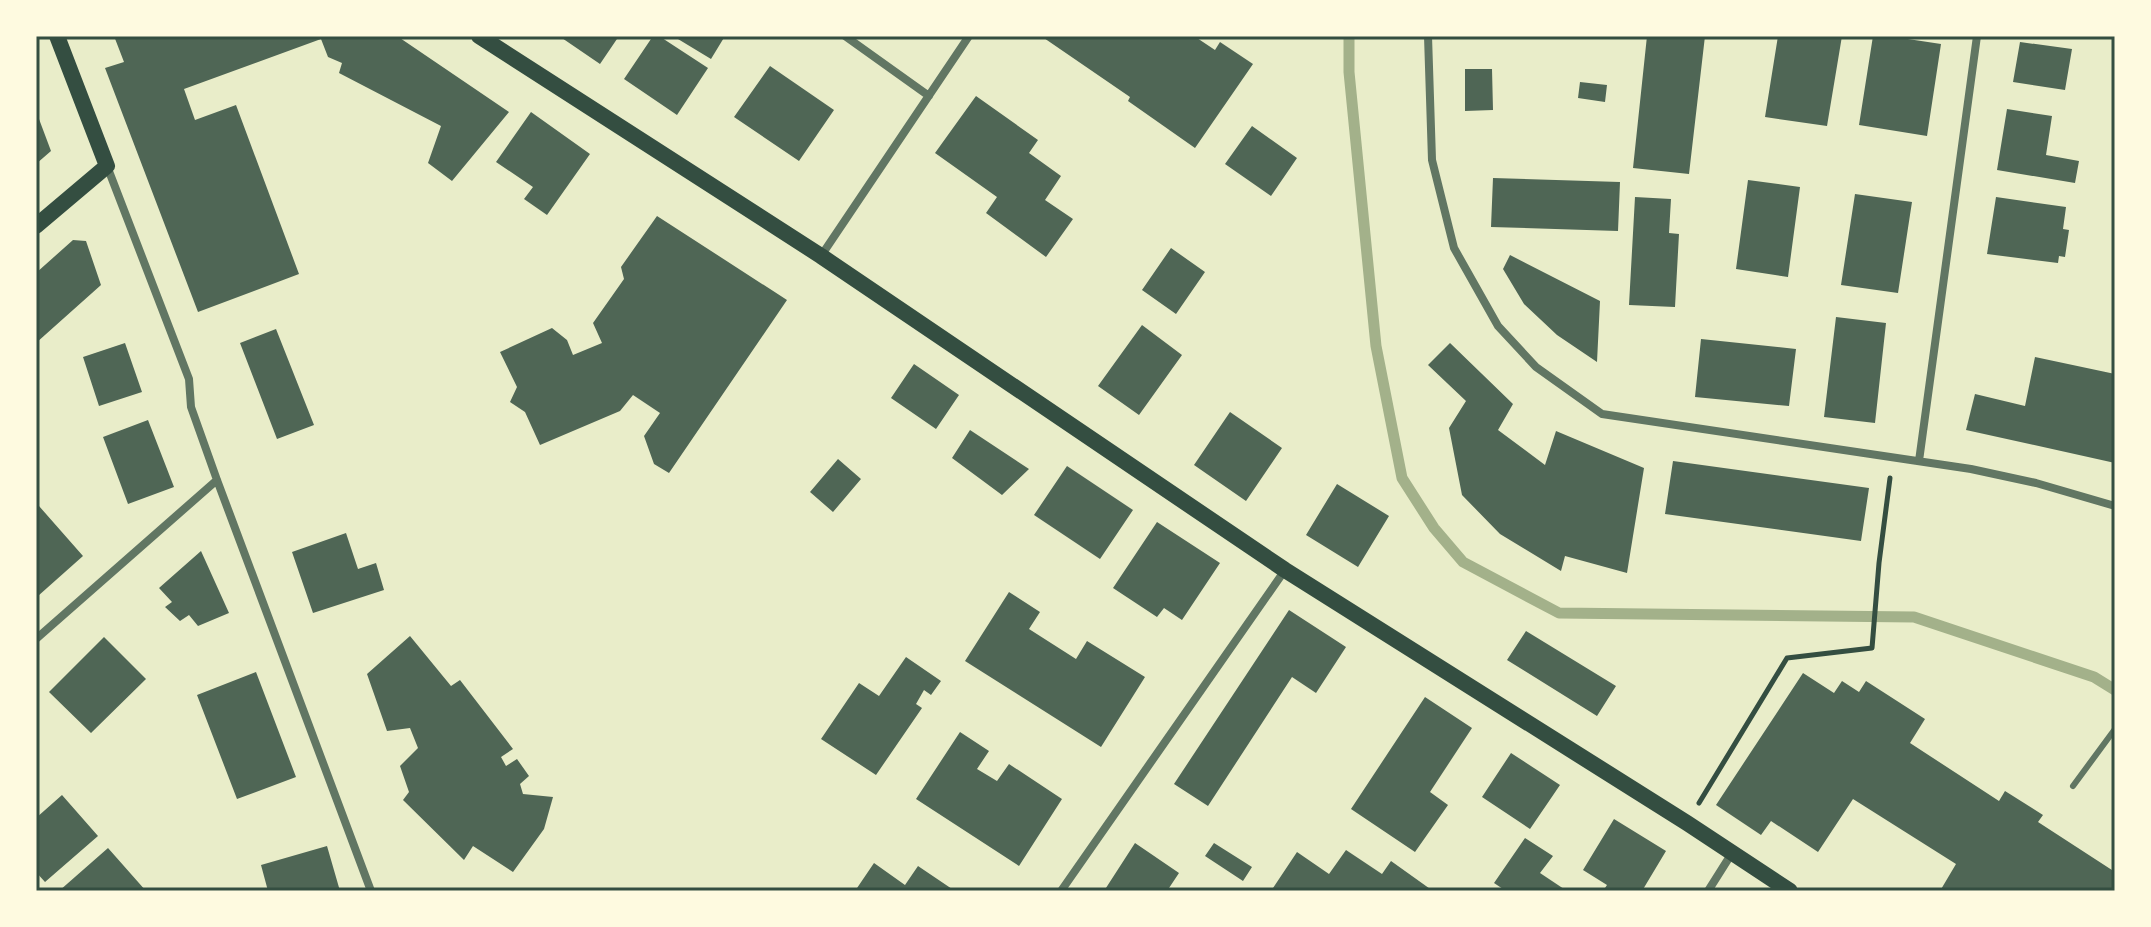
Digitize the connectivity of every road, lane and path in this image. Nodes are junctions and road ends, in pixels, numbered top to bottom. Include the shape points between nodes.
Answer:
1 (57, 36) edge
2 (479, 36) edge
3 (845, 36) edge
4 (969, 36) edge
5 (1428, 36) edge
6 (1977, 36) edge
7 (929, 96) junction
8 (107, 166) junction
9 (36, 226) edge
10 (821, 256) junction
11 (1892, 457) junction
12 (1919, 461) junction
13 (217, 480) junction
14 (2115, 506) edge
15 (1285, 570) junction
16 (36, 639) edge
17 (2115, 729) edge
18 (2073, 786) dead end
19 (1687, 823) junction
20 (1732, 853) junction
21 (371, 891) edge
22 (1061, 891) edge
23 (1708, 891) edge
24 (1790, 891) edge

1 - 8 main road
2 - 10 main road
3 - 7 street
4 - 7 street
5 - 11 street via 1432,160 1454,248 1498,326 1536,367 1602,414
6 - 12 street
7 - 10 street
8 - 9 main road
8 - 13 street via 189,379 191,407
10 - 15 main road
11 - 12 street
11 - 19 path via 1872,648 1787,658
12 - 14 street via 2036,483
13 - 16 street
13 - 21 street
15 - 19 main road
15 - 22 street
17 - 18 lane
19 - 20 main road
20 - 23 street
20 - 24 main road

